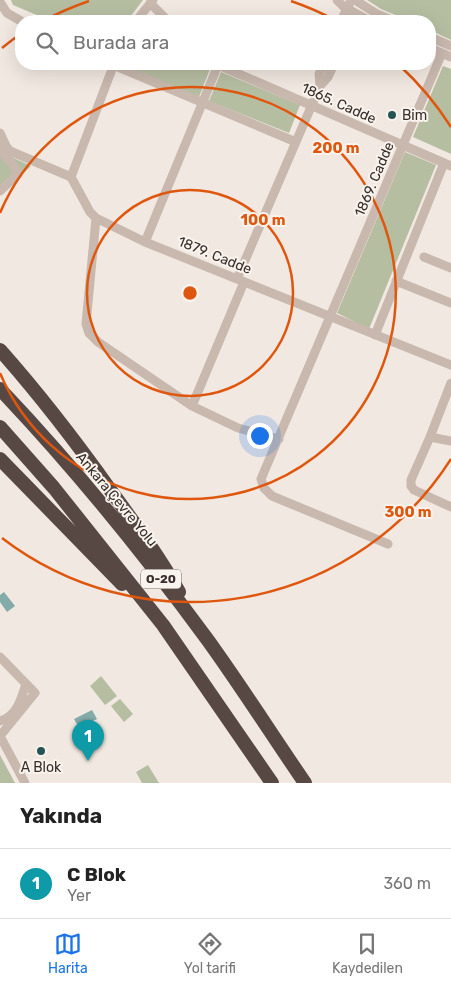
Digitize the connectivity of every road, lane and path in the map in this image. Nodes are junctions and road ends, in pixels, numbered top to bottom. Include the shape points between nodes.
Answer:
1 (337, 0) edge
2 (0, 2) edge
3 (152, 2) edge
4 (358, 2) edge
5 (349, 4) edge
6 (141, 15) edge
7 (163, 15) edge
8 (337, 15) edge
9 (356, 15) edge
10 (379, 15) edge
11 (15, 18) edge
12 (436, 40) edge
13 (451, 46) edge
14 (447, 55) edge
15 (110, 70) edge
16 (126, 70) edge
17 (215, 70) edge
18 (228, 70) edge
19 (321, 70) edge
20 (331, 70) edge
21 (320, 86) junction
22 (203, 103) junction
23 (312, 107) junction
24 (0, 134) edge
25 (296, 142) junction
26 (403, 146) junction
27 (0, 149) edge
28 (447, 164) edge
29 (71, 177) junction
30 (0, 191) edge
31 (96, 218) junction
32 (145, 242) junction
33 (424, 257) dead end
34 (451, 268) edge
35 (240, 280) junction
36 (396, 281) junction
37 (451, 303) edge
38 (331, 316) junction
39 (374, 334) junction
40 (0, 350) edge
41 (451, 365) edge
42 (451, 384) edge
43 (0, 389) edge
44 (192, 406) junction
45 (0, 427) edge
46 (430, 437) junction
47 (279, 439) junction
48 (451, 441) edge
49 (0, 459) edge
50 (451, 508) edge
51 (388, 544) dead end
52 (163, 625) junction
53 (208, 640) junction
54 (0, 657) edge
55 (26, 684) junction
56 (0, 721) edge
57 (0, 736) edge
58 (25, 783) edge
59 (272, 783) edge
60 (304, 783) edge

1 - 5 street
1 - 8 street
2 - 11 street via 7,13
3 - 6 street
3 - 7 street
4 - 9 street
4 - 10 street
12 - 13 street
14 - 26 street, 1869. Cadde
15 - 29 street
16 - 22 street
17 - 22 street
18 - 23 street, 1865. Cadde
19 - 21 street
20 - 21 street
21 - 23 street
22 - 25 street
22 - 32 street
23 - 25 street
23 - 26 street, 1865. Cadde
24 - 29 street via 10,151
25 - 35 street
26 - 28 street, 1865. Cadde
26 - 38 street, 1869. Cadde
27 - 30 street via 14,163 18,174
28 - 36 street
29 - 31 street, 1879. Cadde
31 - 32 street, 1879. Cadde
31 - 44 street via 86,324 90,333 98,342
32 - 35 street, 1879. Cadde
33 - 34 street
35 - 38 street, 1879. Cadde
35 - 44 street
36 - 37 street
36 - 39 street
38 - 39 street, 1879. Cadde
38 - 47 street, 1869. Cadde
39 - 41 street, 1879. Cadde
40 - 53 highway via 46,404 151,546
42 - 46 street
43 - 53 highway, Ankara Çevre Yolu / O-20 via 84,483
44 - 47 street via 238,428
45 - 52 highway, O-20 via 54,488
46 - 48 street
46 - 50 street via 410,486
47 - 51 street, 1869. Cadde via 262,479 269,493
49 - 52 highway
52 - 59 highway, O-20
53 - 60 highway, Ankara Çevre Yolu / O-20
54 - 55 street
55 - 56 street via 19,706 8,719
55 - 57 street via 35,693
57 - 58 street

